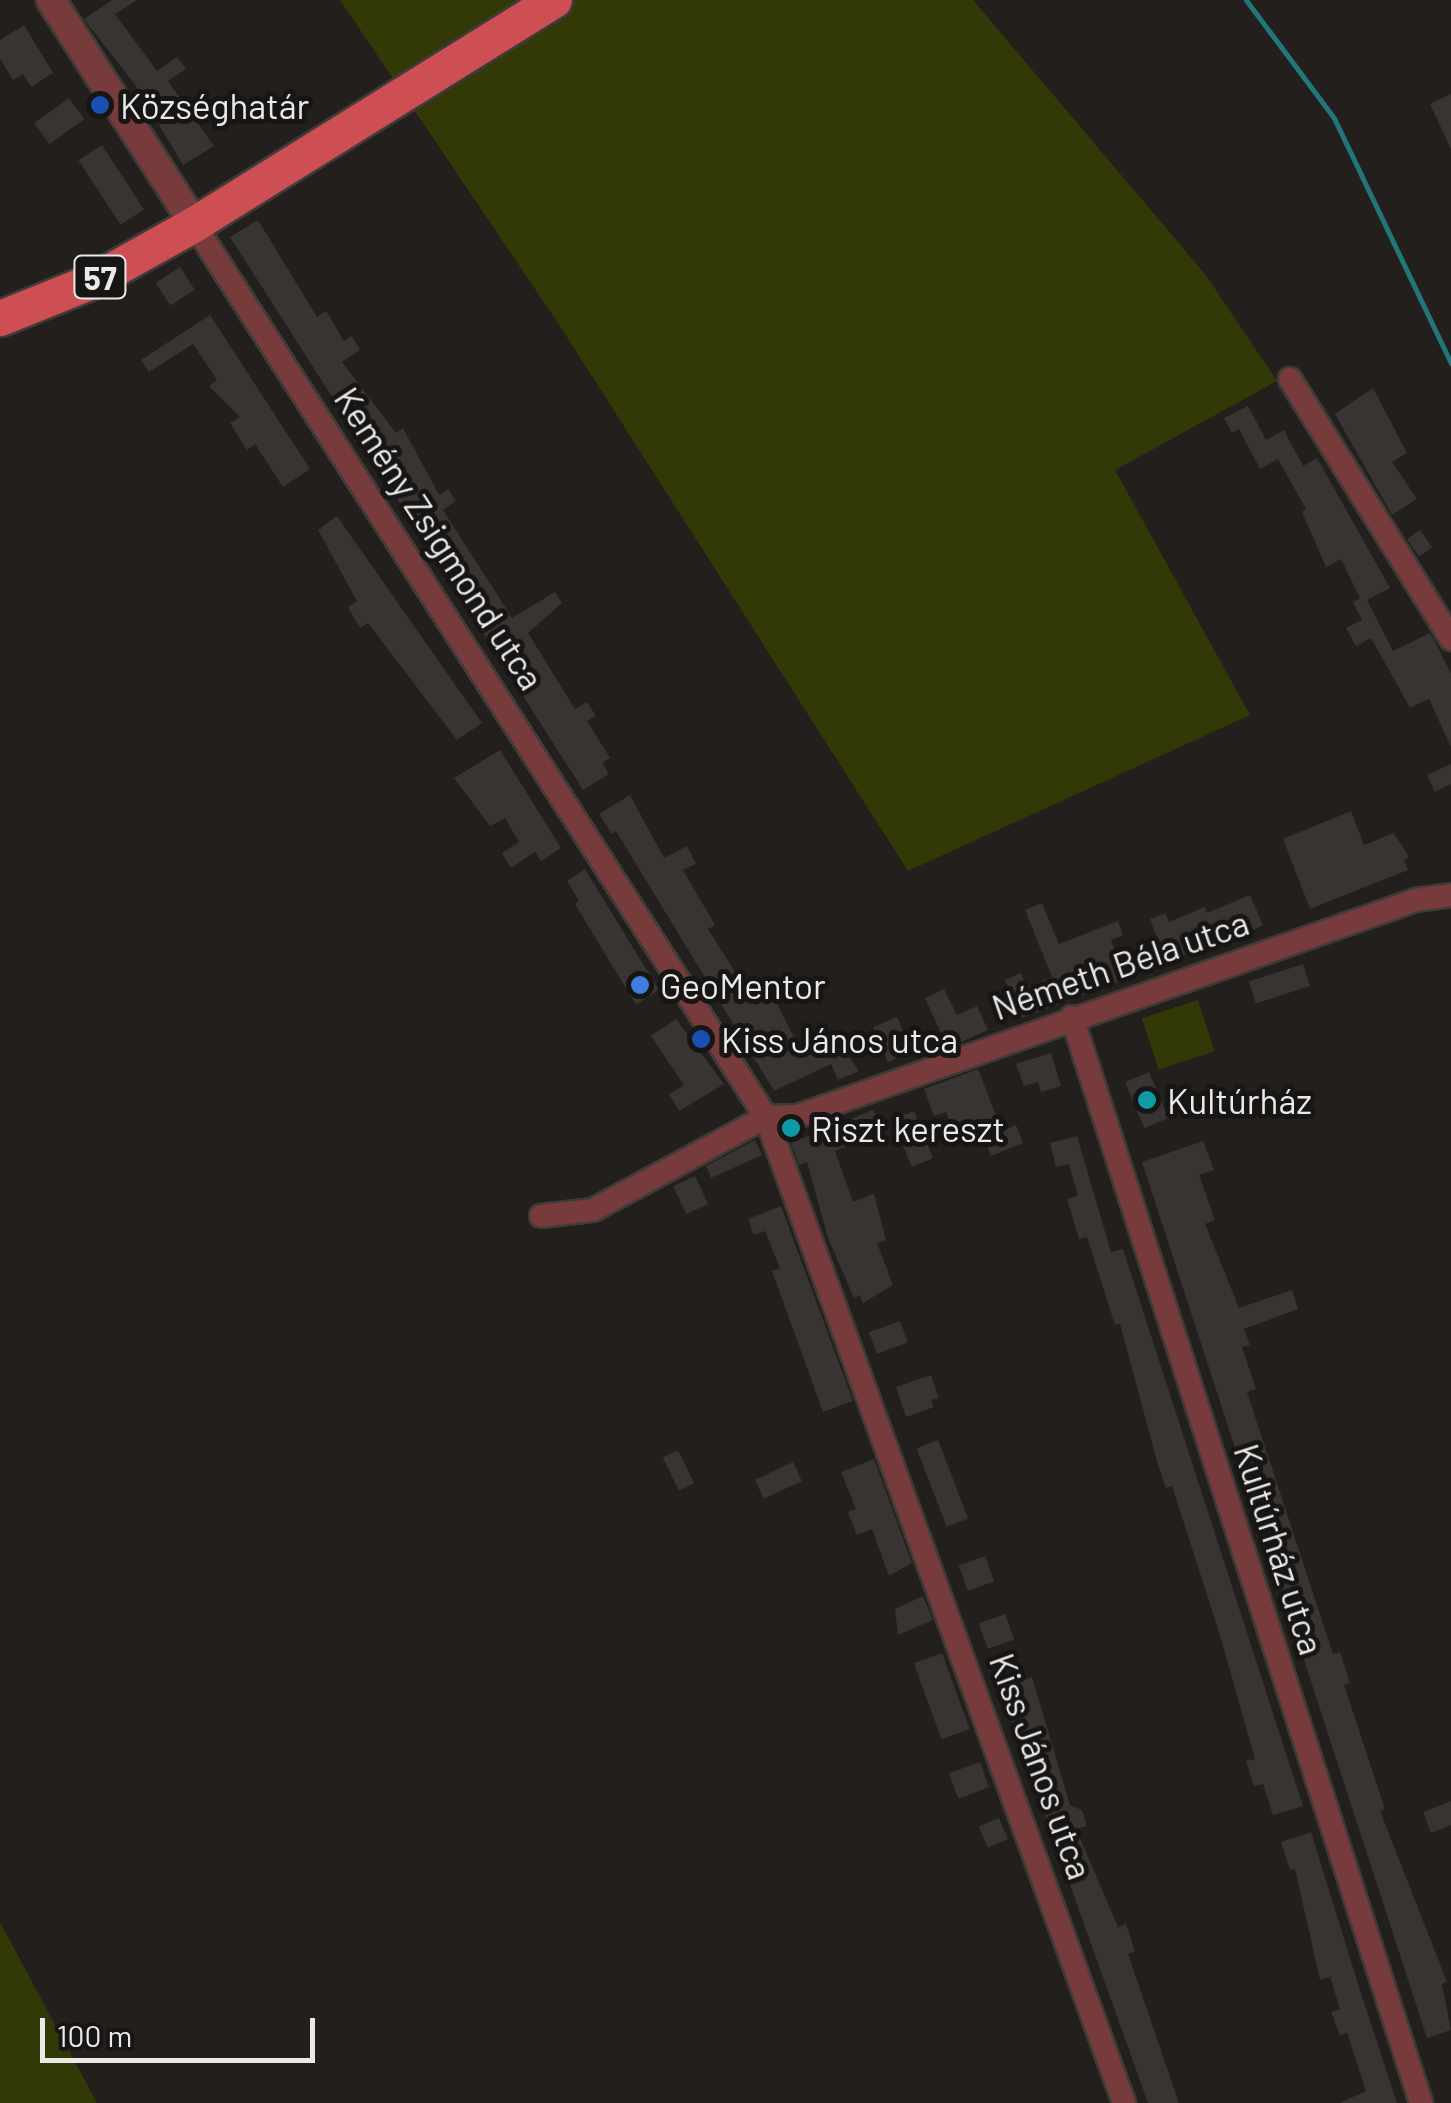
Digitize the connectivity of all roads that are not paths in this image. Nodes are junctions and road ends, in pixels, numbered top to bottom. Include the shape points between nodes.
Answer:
1 (51, 0) edge
2 (554, 0) edge
3 (194, 224) junction
4 (0, 318) edge
5 (1290, 380) dead end
6 (1451, 639) edge
7 (1451, 895) edge
8 (1072, 1017) junction
9 (766, 1116) junction
10 (541, 1216) dead end
11 (1124, 2103) edge
12 (1420, 2103) edge

1 - 3 street, Kemény Zsigmond utca
2 - 3 main road, 57
3 - 4 main road, 57 via 94,280
3 - 9 street, Kemény Zsigmond utca
5 - 6 street
7 - 8 street, Németh Béla utca via 1416,900
8 - 9 street, Németh Béla utca via 798,1116
8 - 12 street, Kultúrház utca
9 - 10 street, Németh Béla utca via 594,1210
9 - 11 street, Kiss János utca

